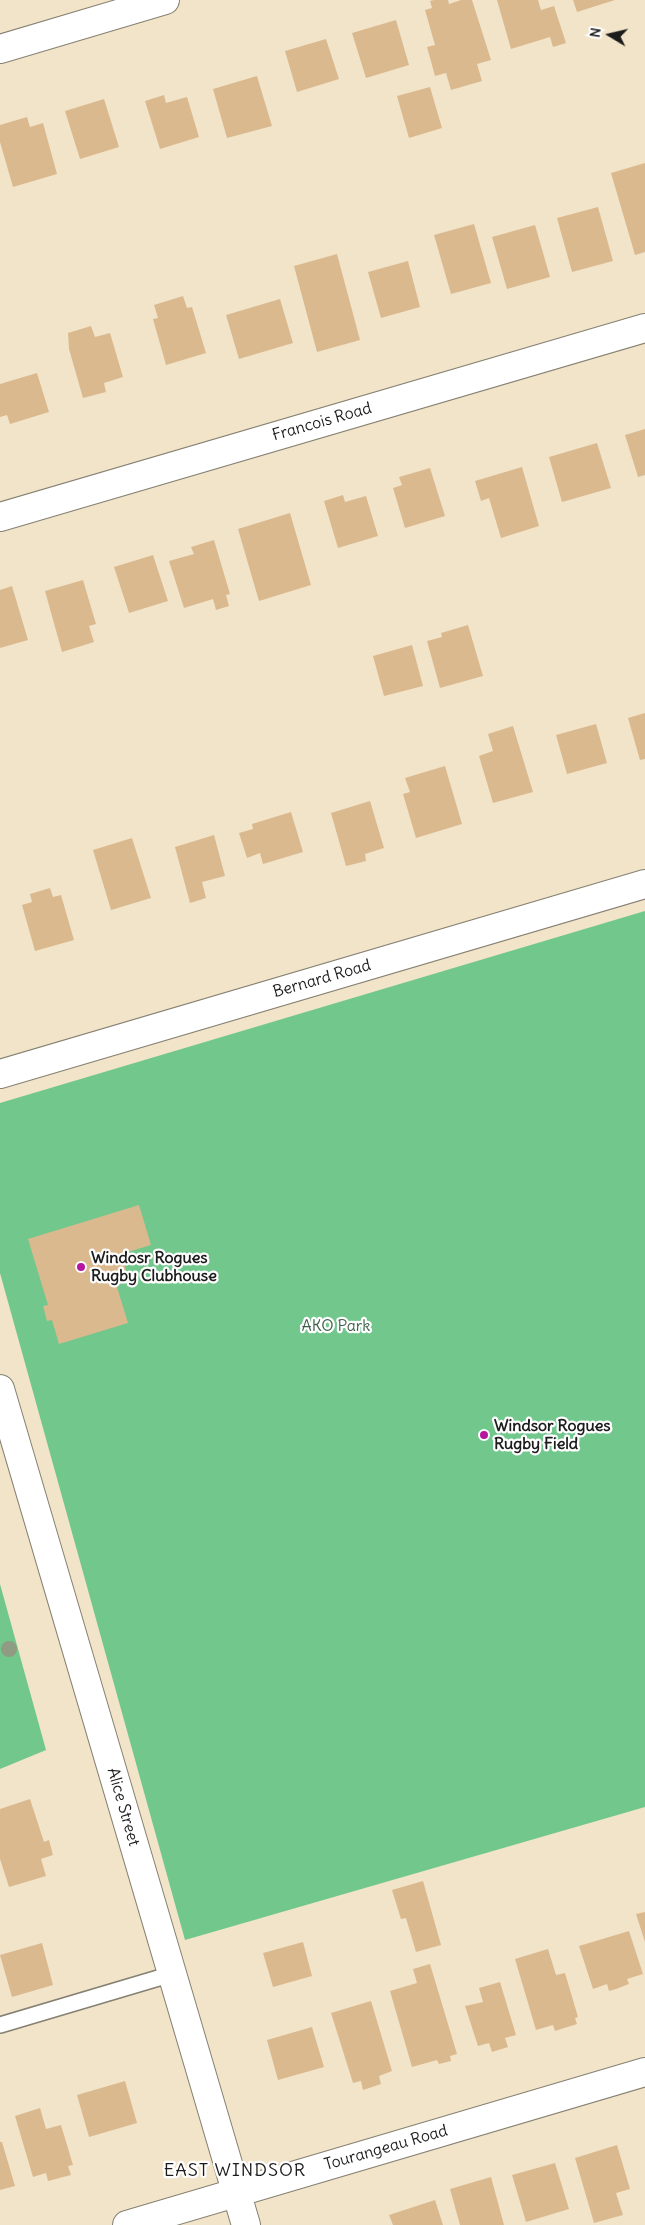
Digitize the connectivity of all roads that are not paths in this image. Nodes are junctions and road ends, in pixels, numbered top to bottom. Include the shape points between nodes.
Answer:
1 (165, 0) edge
2 (0, 49) edge
3 (645, 328) edge
4 (0, 517) edge
5 (645, 884) edge
6 (0, 1074) edge
7 (0, 1389) edge
8 (172, 1974) junction
9 (0, 2024) edge
10 (645, 2072) edge
11 (237, 2192) junction
12 (127, 2225) edge
13 (246, 2225) edge

1 - 2 street
3 - 4 street, Francois Road
5 - 6 street, Bernard Road
7 - 8 street, Alice Street
8 - 9 lane
8 - 11 street, Alice Street
10 - 11 street, Tourangeau Road
11 - 12 street, Tourangeau Road
11 - 13 street, Alice Street

